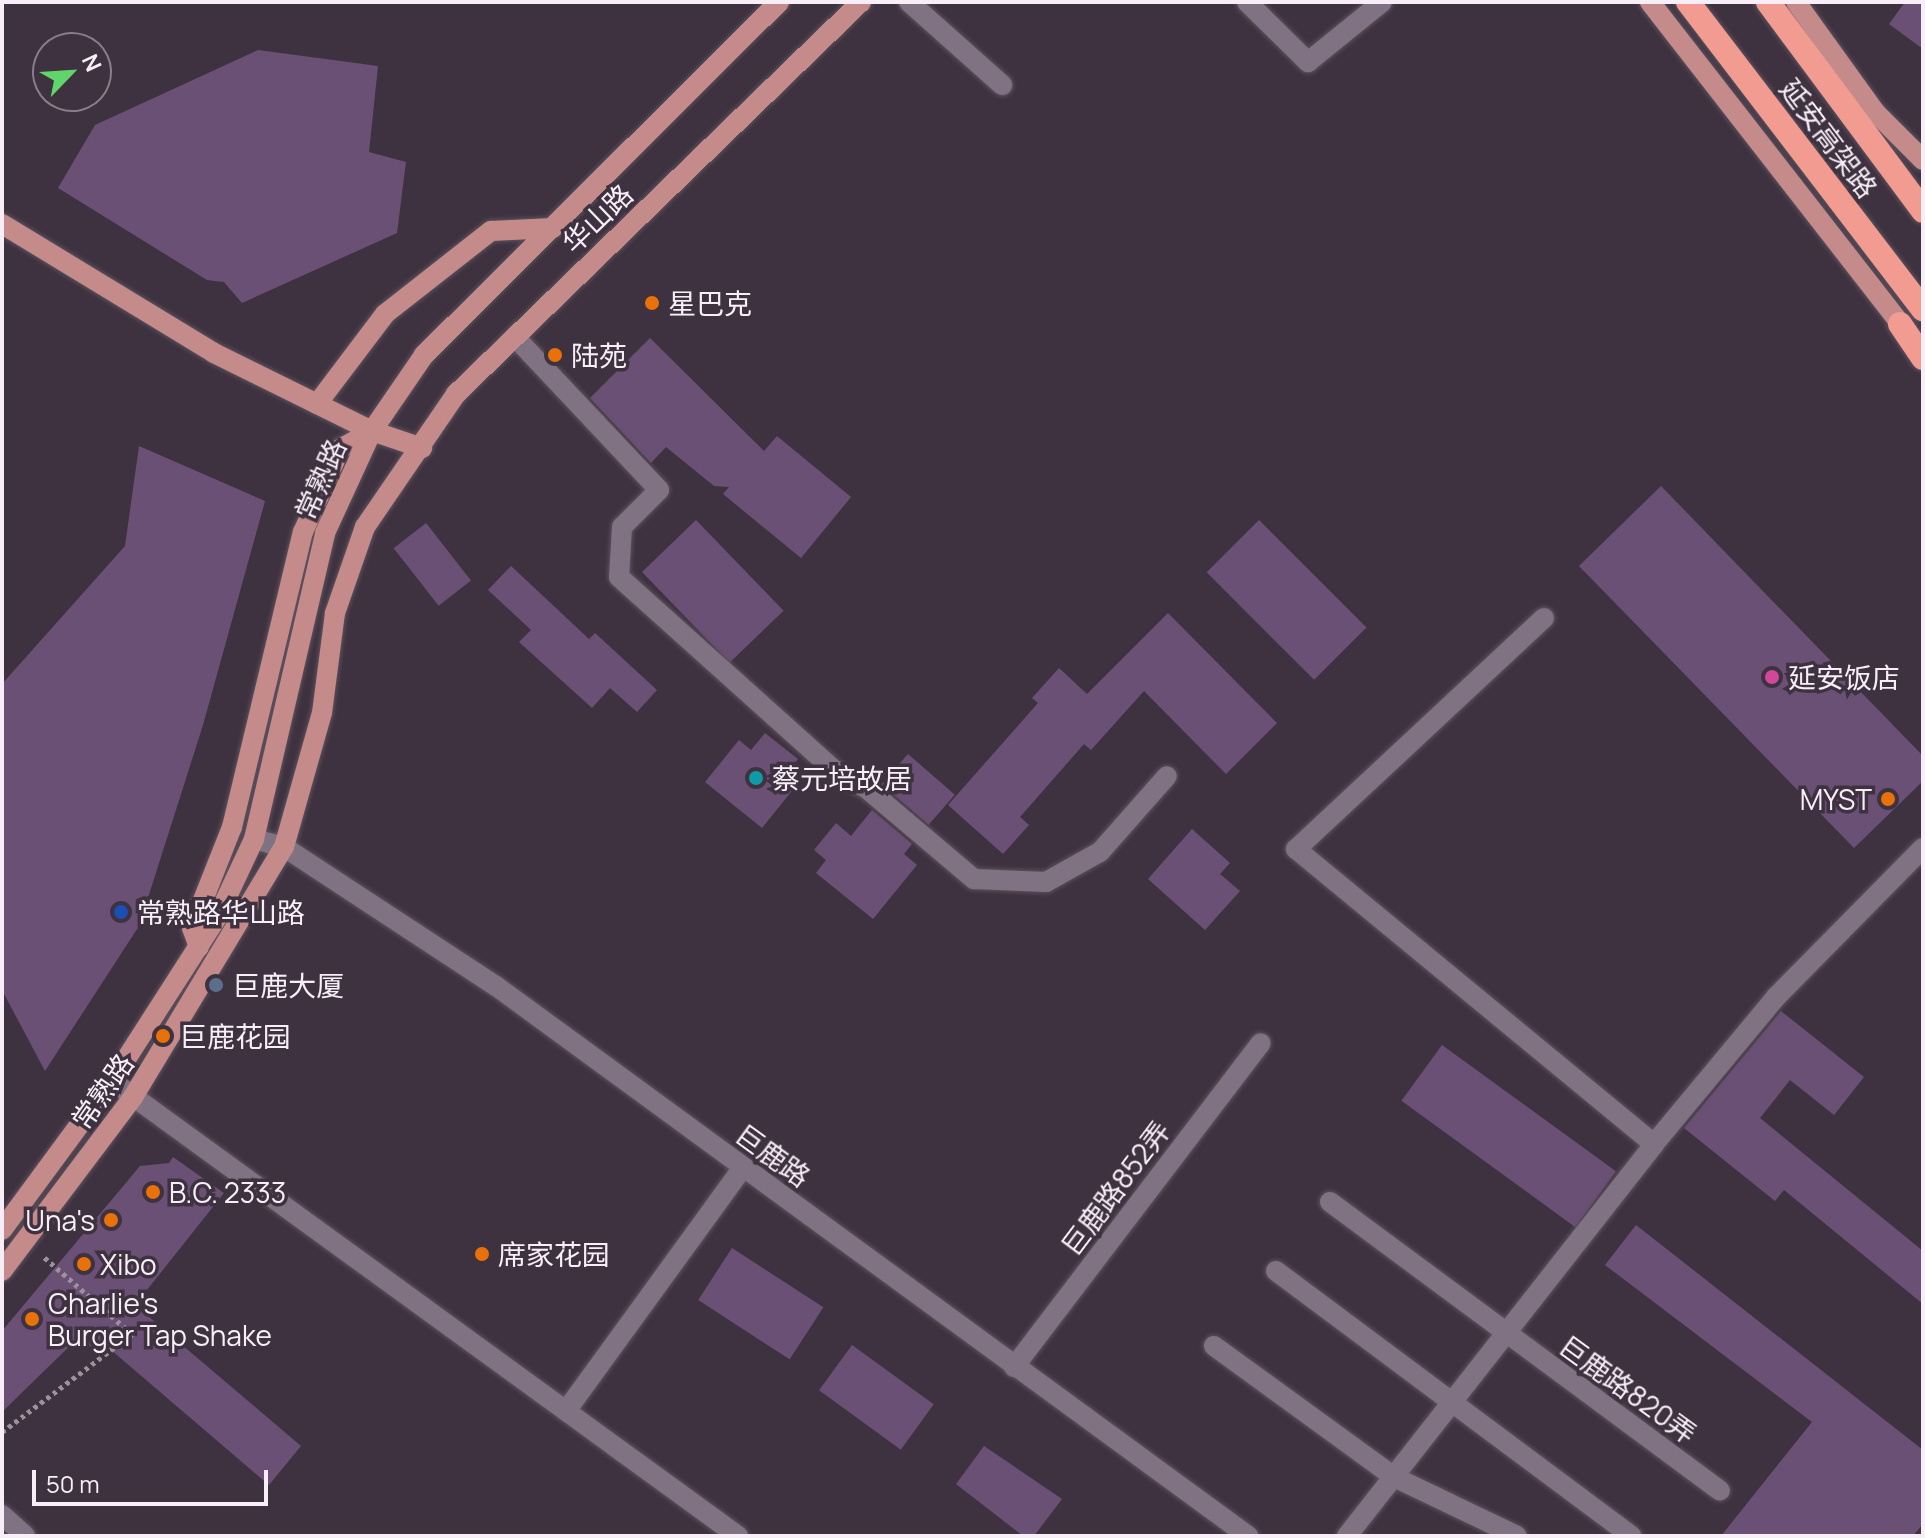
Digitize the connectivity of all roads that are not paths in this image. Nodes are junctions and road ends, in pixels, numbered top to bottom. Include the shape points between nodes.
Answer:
1 (779, 2) edge
2 (861, 2) edge
3 (909, 2) edge
4 (1247, 2) edge
5 (1382, 2) edge
6 (1650, 2) edge
7 (1688, 2) edge
8 (1768, 2) edge
9 (1796, 2) edge
10 (1002, 85) dead end
11 (1923, 160) edge
12 (1923, 211) edge
13 (2, 224) edge
14 (553, 228) junction
15 (1923, 309) edge
16 (1900, 324) junction
17 (515, 337) junction
18 (1923, 349) edge
19 (1923, 358) edge
20 (1923, 368) edge
21 (317, 404) junction
22 (372, 431) junction
23 (422, 448) junction
24 (1544, 618) dead end
25 (1167, 776) dead end
26 (254, 839) junction
27 (284, 847) junction
28 (1923, 848) edge
29 (199, 947) junction
30 (1261, 1043) dead end
31 (112, 1081) junction
32 (133, 1097) junction
33 (1654, 1144) junction
34 (743, 1167) junction
35 (1330, 1202) dead end
36 (2, 1230) edge
37 (2, 1271) edge
38 (1276, 1271) dead end
39 (1503, 1331) junction
40 (1214, 1346) dead end
41 (1014, 1367) junction
42 (1450, 1402) junction
43 (566, 1411) junction
44 (1394, 1477) junction
45 (1720, 1491) dead end
46 (2, 1515) edge
47 (25, 1536) edge
48 (738, 1536) edge
49 (1248, 1536) edge
50 (1347, 1536) edge
51 (1517, 1536) edge
52 (1631, 1536) edge

1 - 14 main road, 华山路
2 - 17 main road, 华山路
3 - 10 street
4 - 5 street via 1308,62
6 - 16 main road
7 - 15 highway, 延安高架路
8 - 12 highway, 延安高架路
9 - 11 main road via 1875,112
13 - 21 main road via 214,353
14 - 21 main road via 491,231 385,314
14 - 22 main road, 华山路 via 424,355
16 - 18 main road
16 - 19 highway
16 - 20 main road
17 - 23 main road, 华山路 via 456,394
17 - 25 street via 659,490 622,527 619,577 844,779 865,787 974,879 1046,882 1100,852
21 - 22 main road
22 - 23 main road
22 - 26 main road, 常熟路 via 325,533
22 - 29 main road, 常熟路 via 340,449 303,532 232,827 192,928
23 - 27 main road, 常熟路 via 365,527 335,613 322,713
24 - 33 street via 1296,849
26 - 27 street, 巨鹿路
26 - 29 main road, 常熟路
27 - 32 main road, 常熟路
27 - 34 street, 巨鹿路 via 496,986
28 - 33 street via 1776,997
29 - 31 main road, 常熟路
30 - 41 street, 巨鹿路852弄
31 - 32 street
31 - 36 main road, 常熟路
32 - 37 main road, 常熟路
32 - 43 street
33 - 39 street
34 - 41 street, 巨鹿路
34 - 43 street
35 - 39 street, 巨鹿路820弄
38 - 42 street
39 - 42 street
39 - 45 street, 巨鹿路820弄
40 - 44 street
41 - 49 street, 巨鹿路
42 - 44 street
42 - 52 street
43 - 48 street
44 - 50 street
44 - 51 street
46 - 47 street

